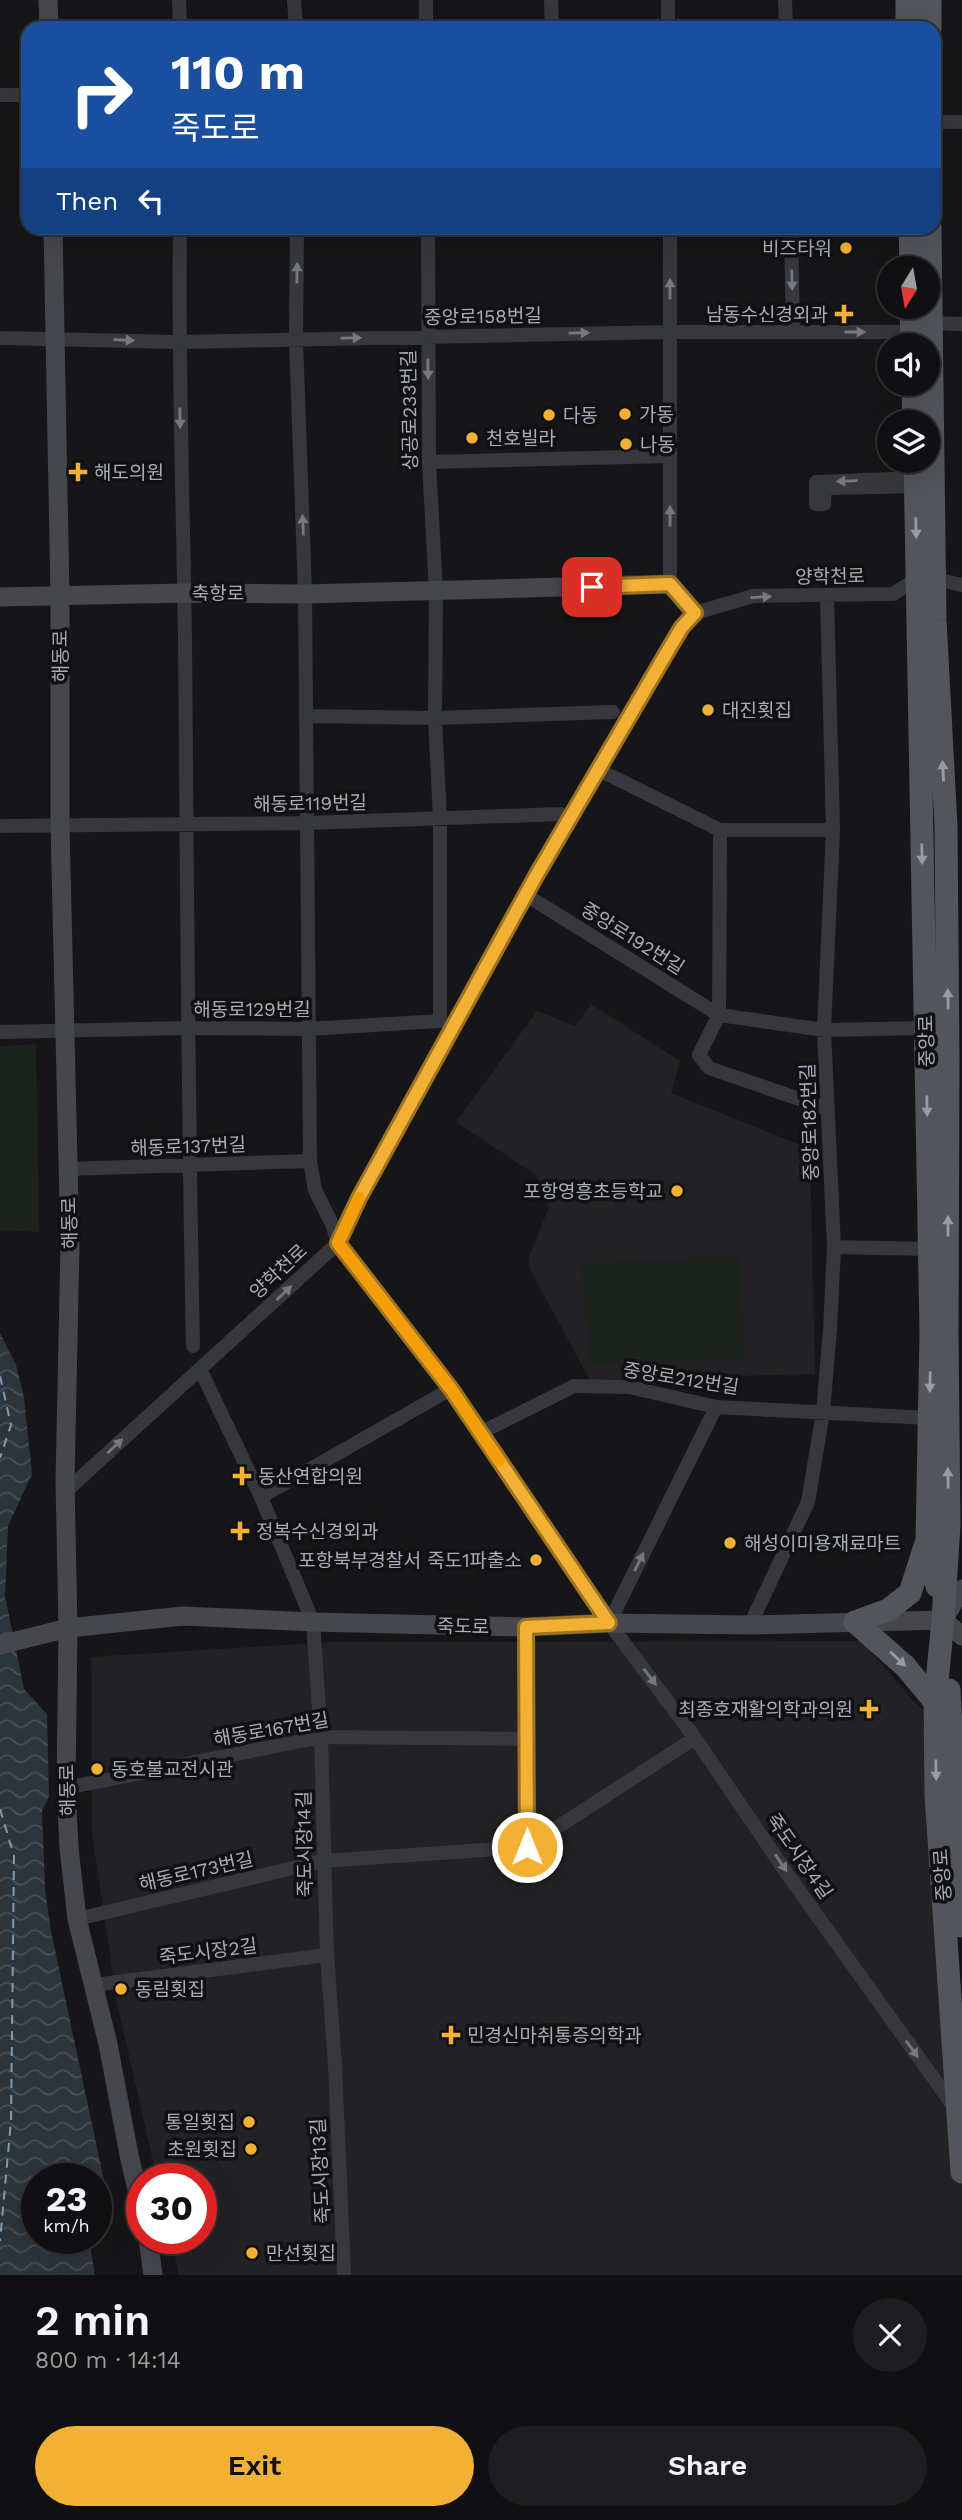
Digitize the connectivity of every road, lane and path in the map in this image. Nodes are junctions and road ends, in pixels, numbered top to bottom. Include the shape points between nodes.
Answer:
1 (48, 0) edge
2 (179, 0) edge
3 (295, 0) edge
4 (426, 0) edge
5 (551, 0) edge
6 (668, 0) edge
7 (785, 0) edge
8 (907, 0) edge
9 (930, 0) edge
10 (48, 21) edge
11 (180, 21) edge
12 (296, 21) edge
13 (426, 21) edge
14 (552, 21) edge
15 (668, 21) edge
16 (786, 21) edge
17 (907, 21) edge
18 (930, 21) edge
19 (0, 94) edge
20 (21, 95) edge
21 (941, 122) edge
22 (962, 122) edge
23 (53, 235) edge
24 (180, 235) edge
25 (297, 235) edge
26 (428, 235) edge
27 (670, 235) edge
28 (791, 235) edge
29 (910, 235) edge
30 (929, 235) edge
31 (911, 256) edge
32 (962, 324) edge
33 (670, 332) junction
34 (793, 332) junction
35 (918, 333) edge
36 (427, 336) junction
37 (0, 338) edge
38 (56, 338) junction
39 (296, 339) junction
40 (178, 342) junction
41 (919, 396) edge
42 (670, 456) junction
43 (429, 462) junction
44 (920, 477) edge
45 (926, 579) junction
46 (670, 584) junction
47 (962, 585) edge
48 (436, 591) junction
49 (184, 593) junction
50 (305, 594) junction
51 (827, 595) junction
52 (60, 596) junction
53 (0, 597) edge
54 (689, 620) junction
55 (613, 712) dead end
56 (306, 716) junction
57 (435, 718) junction
58 (597, 769) junction
59 (561, 814) dead end
60 (440, 819) junction
61 (186, 823) junction
62 (308, 823) junction
63 (60, 825) junction
64 (0, 826) edge
65 (954, 826) edge
66 (720, 830) junction
67 (833, 830) junction
68 (526, 895) junction
69 (719, 1015) junction
70 (188, 1028) junction
71 (308, 1029) junction
72 (824, 1030) junction
73 (945, 1031) edge
74 (0, 1032) edge
75 (64, 1032) junction
76 (828, 1109) junction
77 (310, 1161) junction
78 (189, 1166) junction
79 (68, 1169) junction
80 (338, 1243) junction
81 (834, 1247) junction
82 (929, 1249) junction
83 (955, 1267) edge
84 (193, 1346) dead end
85 (201, 1369) junction
86 (451, 1389) junction
87 (716, 1407) junction
88 (823, 1412) junction
89 (929, 1418) junction
90 (480, 1433) junction
91 (65, 1492) junction
92 (261, 1497) junction
93 (948, 1524) junction
94 (927, 1540) junction
95 (962, 1548) edge
96 (962, 1589) edge
97 (953, 1613) edge
98 (313, 1622) junction
99 (855, 1622) junction
100 (609, 1623) junction
101 (750, 1625) junction
102 (526, 1627) junction
103 (68, 1628) junction
104 (962, 1636) edge
105 (0, 1645) edge
106 (962, 1648) edge
107 (962, 1676) edge
108 (942, 1702) junction
109 (321, 1737) junction
110 (695, 1738) junction
111 (526, 1739) junction
112 (66, 1788) junction
113 (527, 1847) junction
114 (323, 1861) junction
115 (77, 1919) junction
116 (962, 1926) edge
117 (327, 1955) junction
118 (94, 1985) junction
119 (335, 2065) joint
120 (957, 2113) junction
121 (131, 2163) edge
122 (962, 2172) edge
123 (150, 2254) edge
124 (153, 2275) edge
125 (344, 2275) edge

1 - 10 main road
2 - 11 street
3 - 12 street
4 - 13 street
5 - 14 street
6 - 15 street
7 - 16 street
8 - 17 main road
9 - 18 main road
19 - 20 street
21 - 22 street
23 - 38 main road, 해동로
24 - 40 street
39 -> 25 street
26 - 36 street, 상공로233번길
33 -> 27 street
28 -> 34 street
29 - 31 main road
30 - 35 main road, 중앙로
32 - 35 street, 중앙로158번길
33 - 34 street, 중앙로158번길
36 -> 33 street, 중앙로158번길
33 - 42 street
34 -> 35 street, 중앙로158번길
39 -> 36 street, 중앙로158번길
36 -> 43 street, 상공로233번길
37 - 38 street, 중앙로158번길
38 -> 40 street, 중앙로158번길
38 - 52 main road, 해동로
39 - 40 street, 중앙로158번길
50 -> 39 street
40 -> 49 street
41 - 44 main road, 중앙로
42 - 43 street
46 -> 42 street
43 - 48 street, 상공로233번길
44 -> 44 street via 816,482 816,504 824,504 825,488
44 - 45 main road, 중앙로
45 - 47 street
45 - 51 street, 양학천로 via 893,594
65 -> 45 main road, 중앙로 via 935,620
45 -> 73 main road, 중앙로
46 - 48 main road, 축항로
46 - 54 main road
48 - 50 main road, 축항로
48 - 57 street
49 - 50 main road, 축항로
49 - 52 main road, 축항로
49 - 61 street
50 - 56 street
54 -> 51 street, 양학천로 via 753,597
51 - 67 street, 중앙로182번길
52 - 53 main road, 축항로
52 - 63 main road, 해동로
54 - 58 street, 양학천로
55 - 57 street
56 - 57 street
56 - 62 street
57 - 60 street
58 - 66 street
58 - 68 street, 양학천로
59 - 60 street, 해동로119번길
60 - 62 street, 해동로119번길
60 - 71 street, 해동로129번길 via 440,1021
61 - 62 street, 해동로119번길
61 - 63 street, 해동로119번길
61 - 70 street
62 - 71 street
63 - 64 street, 해동로119번길
63 - 75 main road, 해동로
73 -> 65 main road, 중앙로
66 - 67 street
66 - 69 street
67 - 72 street, 중앙로182번길
68 - 69 street, 중앙로192번길
68 - 80 street, 양학천로
69 - 72 street, 중앙로192번길
69 - 76 street via 699,1055 709,1068
70 - 71 street, 해동로129번길
70 - 75 street, 해동로129번길
70 - 78 street
71 - 77 street
72 - 73 street, 중앙로192번길
72 - 76 street, 중앙로182번길
73 -> 82 main road, 중앙로
83 -> 73 main road, 중앙로
74 - 75 street, 해동로129번길
75 - 79 main road, 해동로
76 - 81 street, 중앙로182번길
77 - 78 street, 해동로137번길
77 - 80 street via 315,1190
78 - 79 street, 해동로137번길
78 - 84 street
79 - 91 main road, 해동로
85 -> 80 street, 양학천로
80 - 86 street, 죽도시장4길
81 - 82 street
81 - 88 street, 중앙로182번길
82 -> 89 main road, 중앙로
93 -> 83 main road, 중앙로
91 -> 85 street, 양학천로
85 - 92 street, 죽도시장14길
86 - 90 street, 죽도시장4길
86 - 92 street
87 - 88 street, 중앙로212번길
87 - 90 street, 중앙로212번길 via 629,1387 574,1386
100 -> 87 street
88 - 89 street, 중앙로212번길
88 - 101 street, 중앙로182번길 via 808,1502
89 - 94 main road, 중앙로
90 - 100 street, 죽도시장4길
91 - 103 main road, 해동로
92 - 98 street, 죽도시장14길
93 - 95 main road
93 - 97 main road, 중앙로
94 - 97 main road, 중앙로
94 - 99 main road via 910,1593 888,1610
96 - 97 main road
97 - 99 main road, 죽도로
97 - 104 main road
97 - 106 main road
97 - 108 main road, 중앙로
98 - 102 main road, 죽도로
98 - 103 main road, 죽도로 via 183,1616
98 - 109 street, 죽도시장14길
99 - 101 main road, 죽도로
99 -> 108 main road
100 - 101 main road, 죽도로
100 - 102 main road, 죽도로
100 -> 110 street, 죽도시장4길
102 - 111 street
103 - 105 main road, 죽도로
103 - 112 main road, 해동로
107 - 108 main road
108 - 116 main road, 중앙로
108 -> 120 main road, 중앙로 via 936,1795
109 - 111 street, 해동로167번길
109 - 112 street, 해동로167번길
109 - 114 street, 죽도시장14길
110 - 113 street
110 -> 120 street, 죽도시장4길
111 - 113 street
112 - 115 main road, 해동로
113 - 114 street, 해동로173번길
114 - 115 street, 해동로173번길
114 - 117 street, 죽도시장14길
115 - 118 main road, 해동로
117 - 118 street, 죽도시장2길
117 - 119 street, 죽도시장14길
118 - 121 main road, 해동로
119 - 125 street, 죽도시장13길
120 - 122 main road, 중앙로
123 - 124 main road

